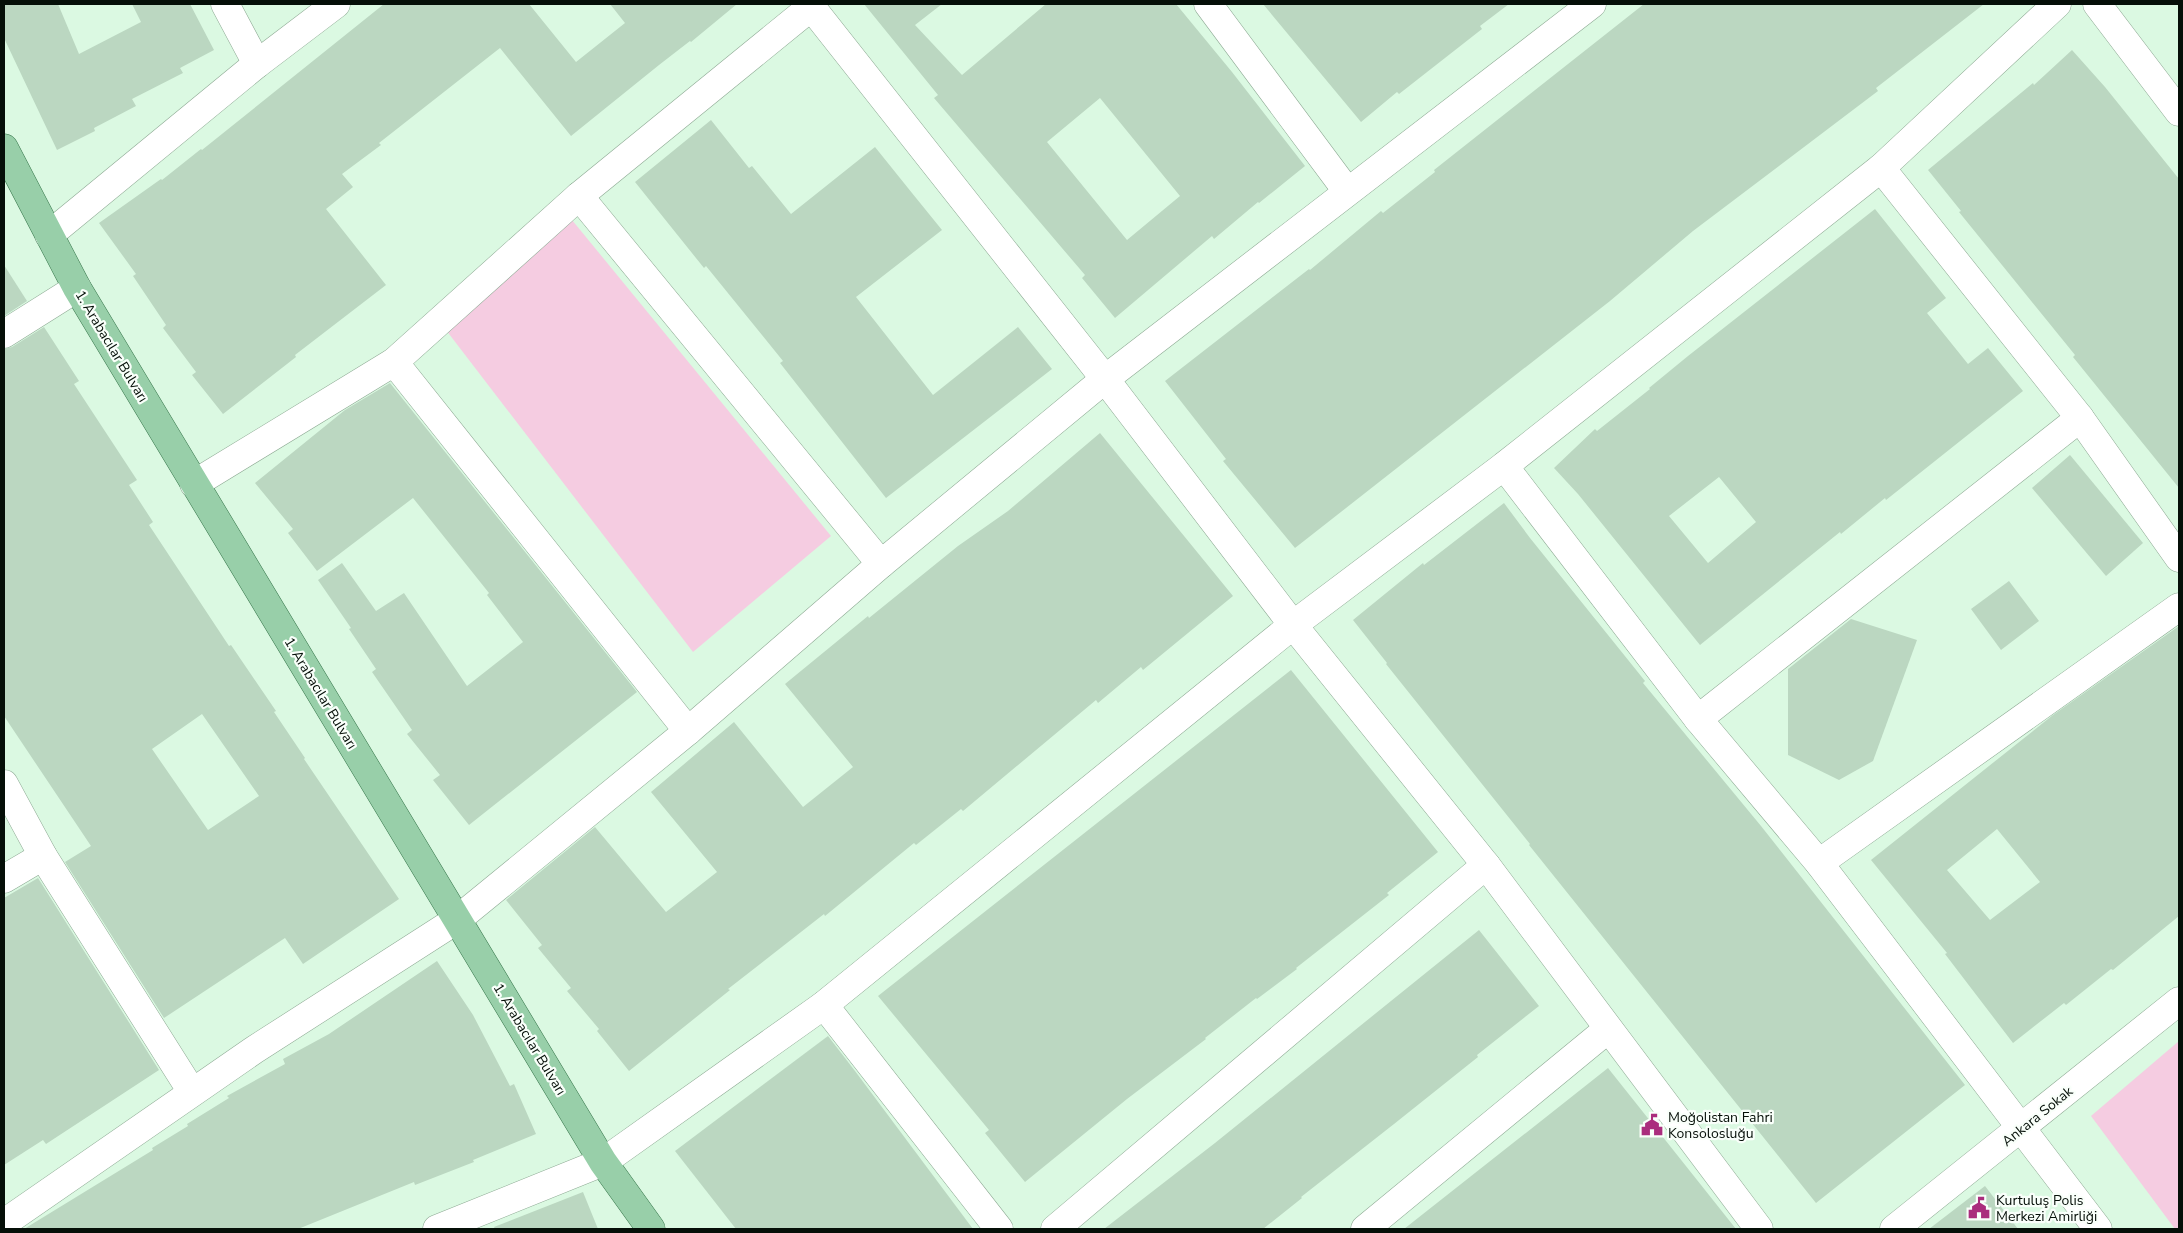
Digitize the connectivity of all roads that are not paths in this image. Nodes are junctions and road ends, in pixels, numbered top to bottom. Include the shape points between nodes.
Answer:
1 (225, 4) edge
2 (336, 4) edge
3 (1208, 4) edge
4 (1592, 4) edge
5 (2057, 4) edge
6 (2097, 4) edge
7 (810, 5) edge
8 (257, 64) junction
9 (2179, 112) edge
10 (4, 148) edge
11 (1881, 168) junction
12 (1347, 191) junction
13 (579, 196) junction
14 (49, 235) junction
15 (77, 288) junction
16 (4, 334) edge
17 (394, 362) junction
18 (1105, 379) junction
19 (2080, 418) junction
20 (1504, 466) junction
21 (194, 484) junction
22 (2179, 558) edge
23 (881, 564) junction
24 (2179, 607) edge
25 (1293, 625) junction
26 (1698, 719) junction
27 (688, 731) junction
28 (4, 784) edge
29 (43, 856) junction
30 (1819, 863) junction
31 (1486, 866) junction
32 (4, 879) edge
33 (458, 919) junction
34 (2179, 1001) edge
35 (824, 1005) junction
36 (1608, 1029) junction
37 (192, 1092) junction
38 (2022, 1128) junction
39 (603, 1162) junction
40 (4, 1223) edge
41 (437, 1229) edge
42 (651, 1229) edge
43 (999, 1229) edge
44 (1055, 1229) edge
45 (1365, 1229) edge
46 (1759, 1229) edge
47 (1894, 1229) edge
48 (2098, 1229) edge

1 - 8 street
2 - 8 street
3 - 12 street
4 - 12 street
5 - 11 street
6 - 9 street
7 - 13 street
7 - 18 street
8 - 14 street
10 - 14 main road, 1. Arabacılar Bulvarı
11 - 19 street
11 - 20 street
12 - 18 street
13 - 17 street
13 - 23 street
14 - 15 main road, 1. Arabacılar Bulvarı
15 - 16 street
15 - 21 main road, 1. Arabacılar Bulvarı
17 - 21 street
17 - 27 street
18 - 23 street
18 - 25 street
19 - 22 street
19 - 26 street
20 - 25 street
20 - 26 street
21 - 33 main road, 1. Arabacılar Bulvarı
23 - 27 street
24 - 30 street
25 - 31 street
25 - 35 street
26 - 30 street
27 - 33 street
28 - 29 street
29 - 32 street
29 - 37 street
30 - 38 street
31 - 36 street
31 - 44 street
33 - 37 street
33 - 39 main road, 1. Arabacılar Bulvarı
34 - 38 street, Ankara Sokak
35 - 39 street
35 - 43 street
36 - 45 street
36 - 46 street
37 - 40 street
38 - 47 street, Ankara Sokak
38 - 48 street
39 - 41 street
39 - 42 main road, 1. Arabacılar Bulvarı

